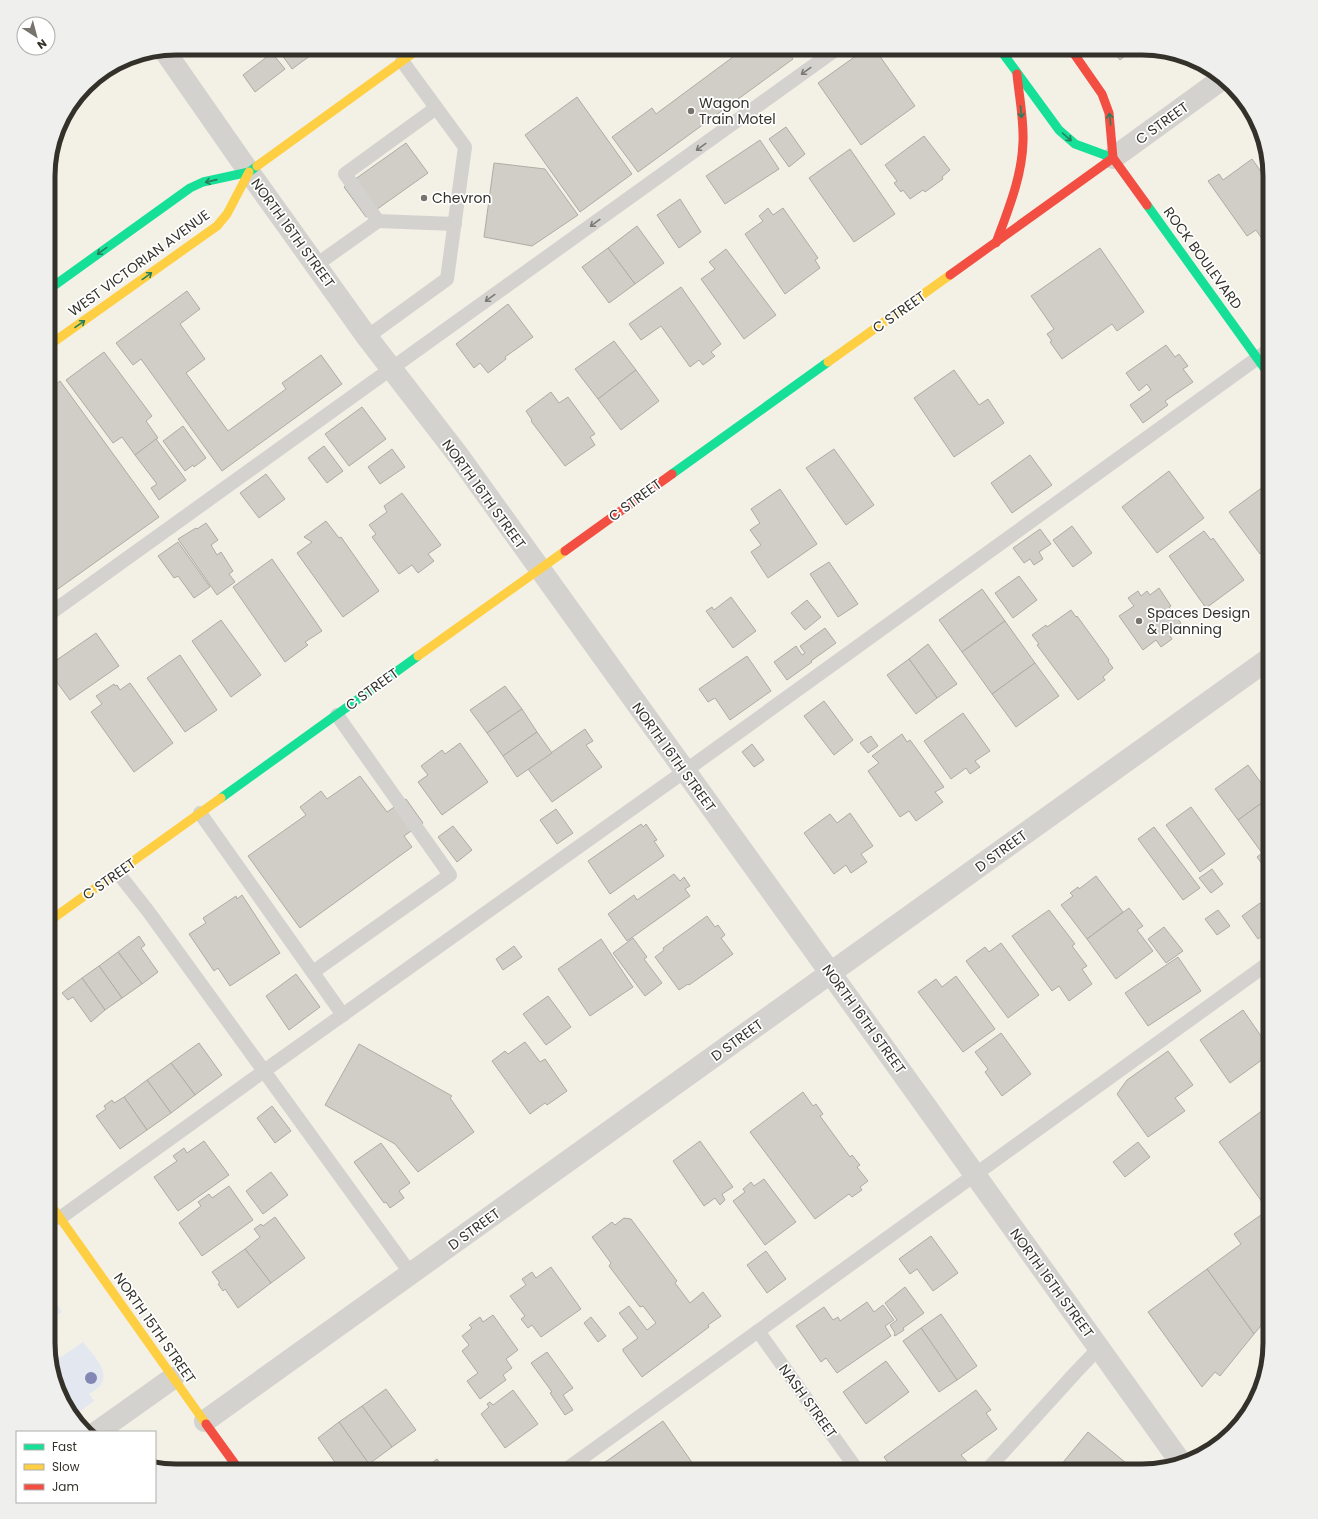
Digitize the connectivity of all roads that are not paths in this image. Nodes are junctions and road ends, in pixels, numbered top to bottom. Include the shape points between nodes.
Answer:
1 (168, 55) edge
2 (410, 55) edge
3 (828, 55) edge
4 (1004, 55) edge
5 (1075, 55) edge
6 (402, 61) junction
7 (1017, 74) junction
8 (1218, 82) edge
9 (436, 108) junction
10 (1113, 158) junction
11 (249, 172) junction
12 (378, 221) junction
13 (454, 224) junction
14 (996, 243) junction
15 (316, 265) junction
16 (55, 285) edge
17 (367, 337) junction
18 (55, 341) edge
19 (1263, 354) edge
20 (1257, 358) junction
21 (1263, 366) edge
22 (391, 370) junction
23 (539, 569) junction
24 (55, 610) edge
25 (1263, 663) edge
26 (337, 715) junction
27 (685, 771) junction
28 (200, 813) junction
29 (118, 873) junction
30 (55, 917) edge
31 (313, 972) junction
32 (1263, 972) edge
33 (830, 973) junction
34 (343, 1015) junction
35 (264, 1071) junction
36 (975, 1175) junction
37 (55, 1211) edge
38 (60, 1218) junction
39 (411, 1274) junction
40 (758, 1331) junction
41 (1099, 1348) junction
42 (173, 1378) junction
43 (205, 1421) junction
44 (98, 1431) edge
45 (1178, 1459) edge
46 (235, 1464) edge
47 (579, 1464) edge
48 (853, 1464) edge
49 (992, 1464) edge

1 - 11 street, NORTH 16TH STREET
2 - 6 street, WEST VICTORIAN AVENUE
3 -> 22 lane
4 - 7 street
10 -> 5 street via 1109,113 1102,94
6 - 9 lane
6 - 11 street, WEST VICTORIAN AVENUE
7 -> 10 street via 1059,130 1075,144
7 -> 14 street via 1023,142 1014,192
8 - 10 street, C STREET
9 - 12 lane via 345,174
9 - 13 lane via 465,147
10 - 14 street, C STREET
10 - 20 street, ROCK BOULEVARD
11 - 15 street, NORTH 16TH STREET
11 -> 16 street, WEST VICTORIAN AVENUE via 203,182 190,188
18 -> 11 street, WEST VICTORIAN AVENUE via 217,226 227,214
12 - 13 lane
12 - 15 lane
13 - 17 lane via 447,279
14 - 23 street, C STREET
15 - 17 street, NORTH 16TH STREET
17 - 22 street, NORTH 16TH STREET
19 - 20 lane
20 - 21 street, ROCK BOULEVARD
20 - 27 lane
22 - 23 street, NORTH 16TH STREET via 458,455
22 - 24 lane
23 - 26 street, C STREET
23 - 27 street, NORTH 16TH STREET
25 - 33 street, D STREET
26 - 28 street, C STREET
26 - 31 lane via 450,875
27 - 33 street, NORTH 16TH STREET
27 - 34 lane
28 - 29 street, C STREET
28 - 31 lane
29 - 30 street, C STREET
29 - 35 lane
31 - 34 lane
32 - 36 lane
33 - 36 street, NORTH 16TH STREET
33 - 39 street, D STREET
34 - 35 lane
35 - 38 lane
35 - 39 lane
36 - 40 lane
36 - 41 street, NORTH 16TH STREET
37 - 38 street, NORTH 15TH STREET
38 - 42 street, NORTH 15TH STREET
39 - 43 street, D STREET
40 - 47 lane
40 - 48 lane, NASH STREET
41 - 45 street, NORTH 16TH STREET
41 - 49 lane
42 - 43 street, NORTH 15TH STREET
42 - 44 street
43 - 46 street, NORTH 15TH STREET

